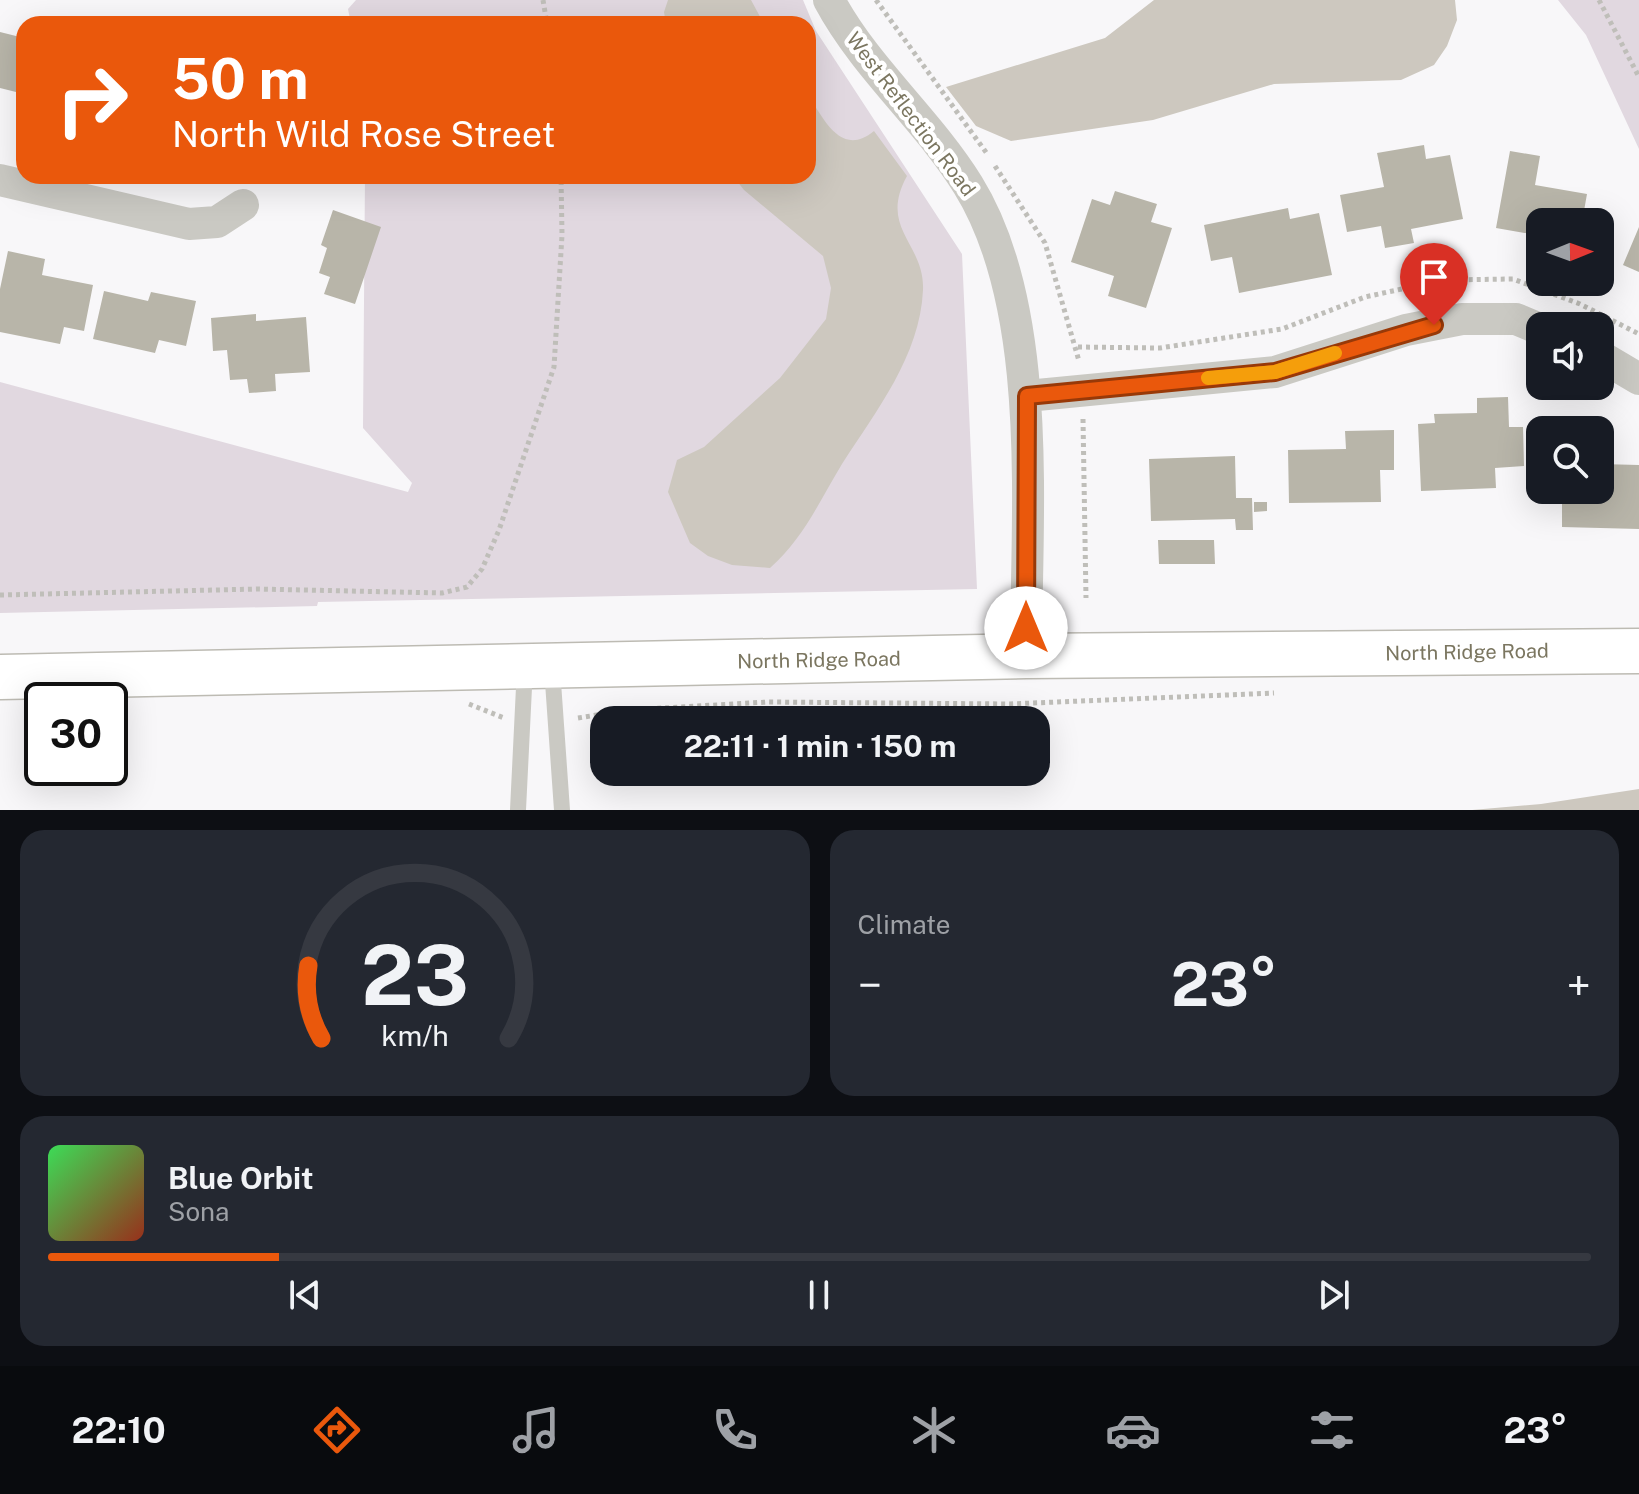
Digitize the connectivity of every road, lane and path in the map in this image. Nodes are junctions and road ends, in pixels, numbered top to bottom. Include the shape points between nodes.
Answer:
1 (829, 0) edge
2 (1599, 0) edge
3 (1639, 77) edge
4 (17, 184) edge
5 (561, 184) edge
6 (243, 205) dead end
7 (1526, 323) edge
8 (1614, 364) edge
9 (1639, 379) edge
10 (1027, 396) junction
11 (0, 595) edge
12 (1639, 651) edge
13 (1026, 656) junction
14 (539, 666) junction
15 (0, 677) edge
16 (1279, 693) dead end
17 (465, 702) dead end
18 (522, 718) junction
19 (554, 718) junction
20 (518, 810) edge
21 (562, 810) edge

1 - 10 street, West Reflection Road via 856,44 969,185 997,242
2 - 3 path
4 - 6 street via 189,224 217,222
5 - 11 path via 554,367 499,530 482,569 467,587 442,593 258,589
7 - 10 street via 1462,319 1406,330 1275,372
8 - 9 street
10 - 13 street, West Reflection Road
12 - 13 main road, North Ridge Road
13 - 14 main road, North Ridge Road
14 - 15 main road, North Ridge Road
14 - 18 lane
14 - 19 lane
16 - 19 path via 1010,704 768,702
17 - 18 path via 500,718
18 - 20 lane
19 - 21 lane

